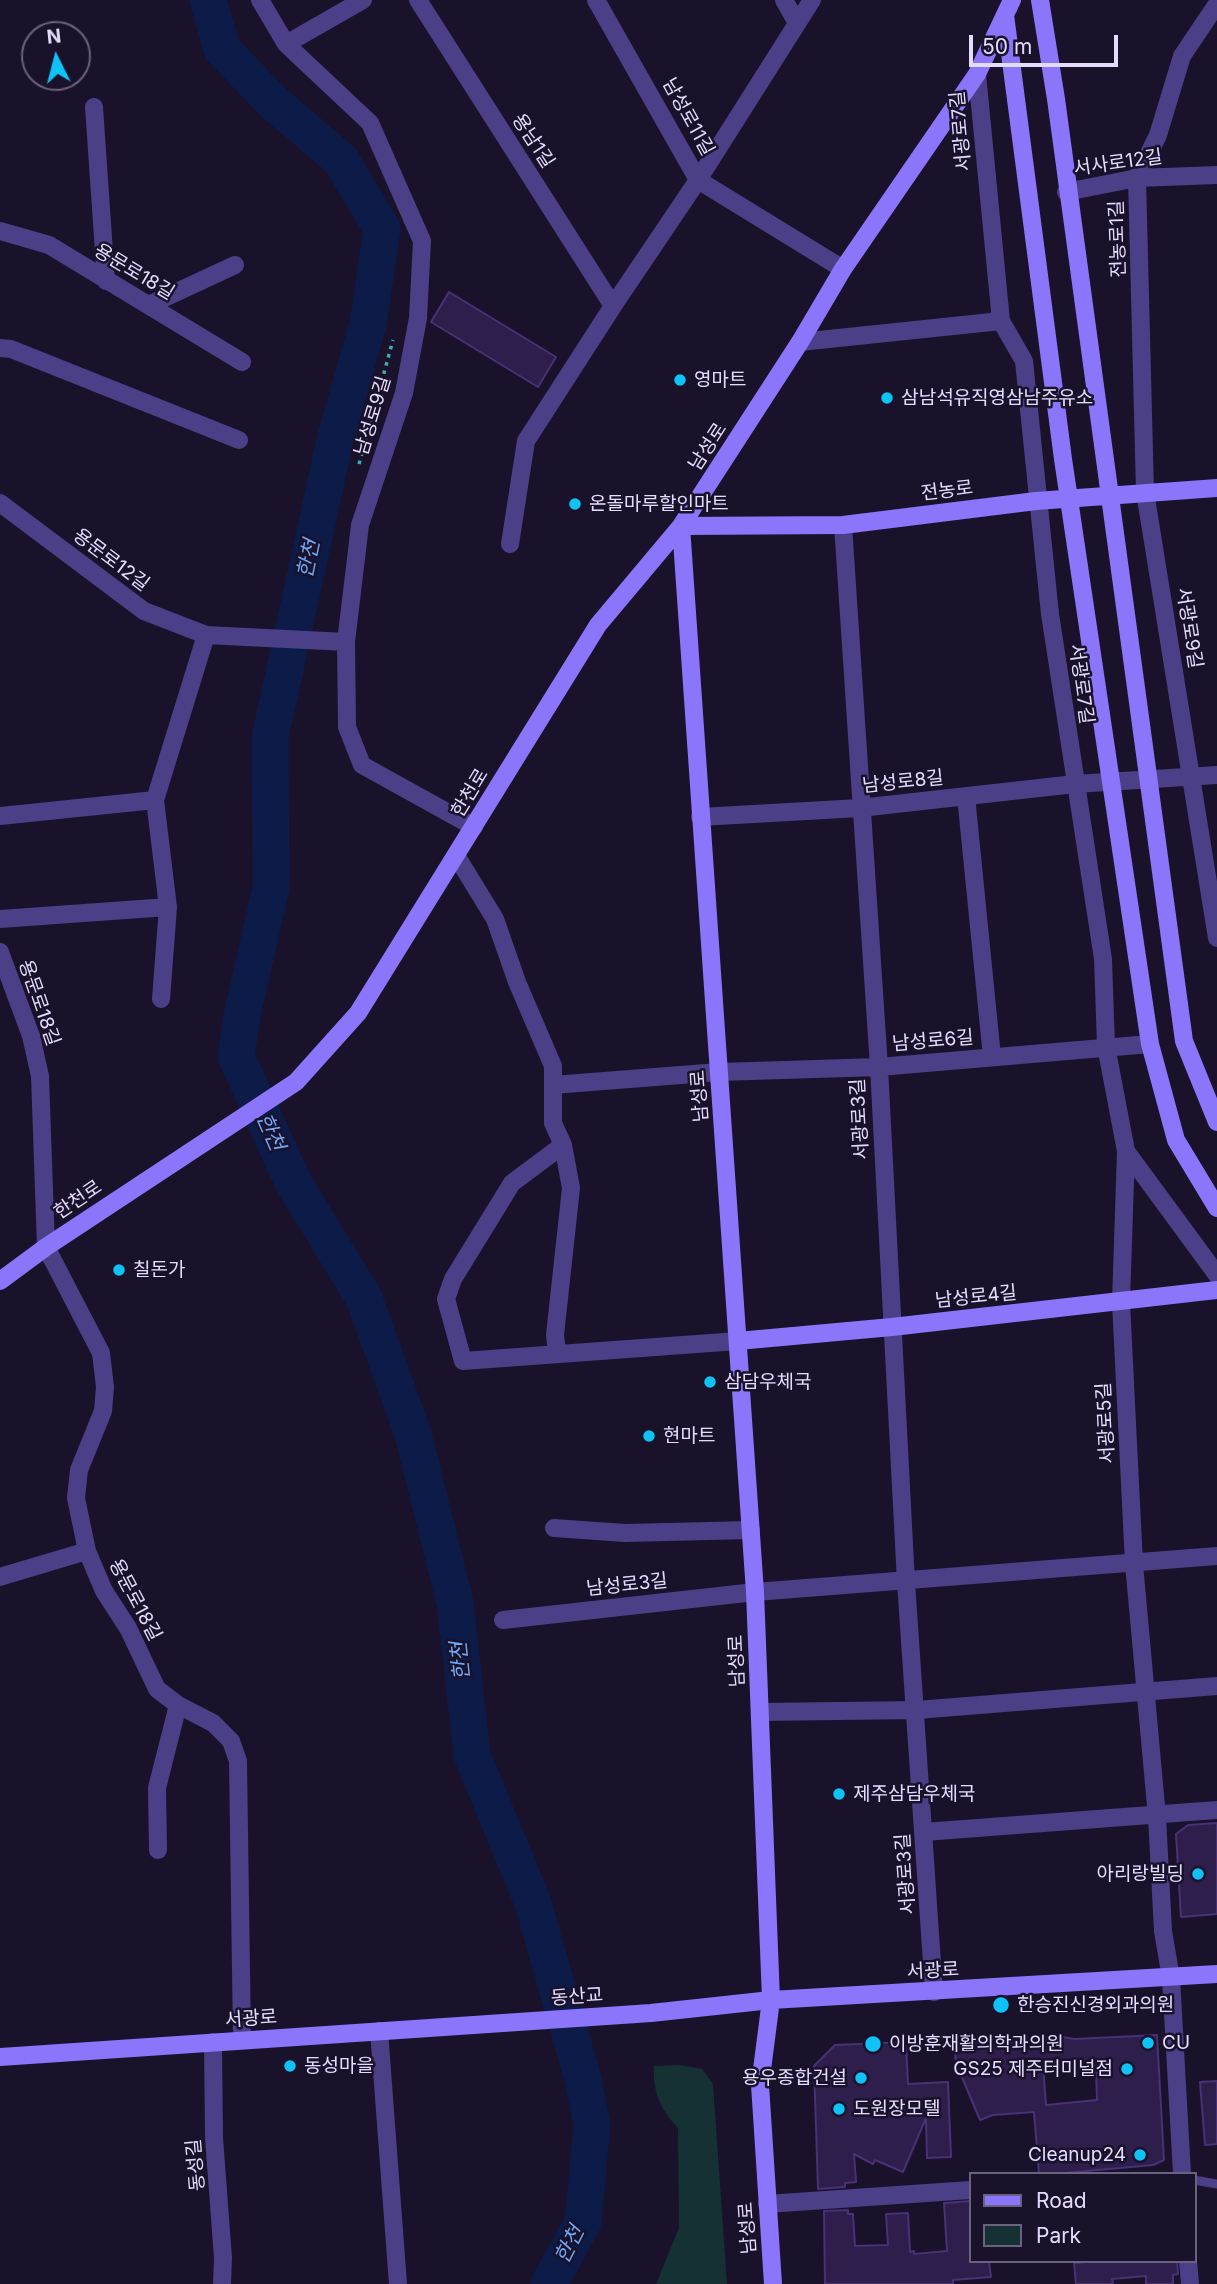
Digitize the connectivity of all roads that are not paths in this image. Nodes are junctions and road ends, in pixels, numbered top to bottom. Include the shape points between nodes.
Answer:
1 (260, 0) edge
2 (363, 0) edge
3 (418, 0) edge
4 (596, 0) edge
5 (784, 0) edge
6 (812, 0) edge
7 (1040, 0) edge
8 (1217, 4) edge
9 (1008, 8) edge
10 (797, 23) junction
11 (286, 44) junction
12 (977, 74) junction
13 (94, 107) dead end
14 (1217, 175) edge
15 (1137, 178) junction
16 (698, 180) junction
17 (1066, 192) junction
18 (0, 231) edge
19 (235, 265) dead end
20 (843, 270) junction
21 (106, 281) junction
22 (149, 305) junction
23 (614, 306) junction
24 (1001, 321) junction
25 (800, 342) junction
26 (0, 348) edge
27 (242, 362) dead end
28 (239, 440) dead end
29 (1217, 488) edge
30 (1145, 492) junction
31 (1108, 495) junction
32 (1070, 499) junction
33 (1036, 501) junction
34 (0, 503) edge
35 (842, 525) junction
36 (681, 526) junction
37 (510, 544) dead end
38 (206, 635) junction
39 (346, 642) junction
40 (1217, 775) edge
41 (1192, 778) junction
42 (1148, 780) junction
43 (1075, 784) junction
44 (1110, 784) junction
45 (966, 796) junction
46 (155, 800) junction
47 (860, 808) junction
48 (0, 816) edge
49 (700, 817) junction
50 (474, 827) junction
51 (457, 857) junction
52 (168, 907) junction
53 (1215, 915) edge
54 (0, 919) edge
55 (1217, 938) edge
56 (0, 952) edge
57 (161, 999) dead end
58 (1150, 1044) junction
59 (1106, 1046) junction
60 (992, 1056) junction
61 (879, 1067) junction
62 (719, 1072) junction
63 (553, 1085) junction
64 (1217, 1122) edge
65 (563, 1145) junction
66 (1126, 1151) junction
67 (1217, 1208) edge
68 (46, 1247) junction
69 (1217, 1275) edge
70 (0, 1282) edge
71 (1217, 1290) edge
72 (1121, 1302) junction
73 (892, 1327) junction
74 (738, 1341) junction
75 (557, 1353) junction
76 (554, 1528) dead end
77 (751, 1530) junction
78 (87, 1551) junction
79 (1217, 1556) edge
80 (1134, 1564) junction
81 (0, 1577) edge
82 (906, 1582) junction
83 (755, 1592) junction
84 (503, 1620) dead end
85 (1217, 1686) edge
86 (1147, 1693) junction
87 (178, 1705) junction
88 (916, 1710) junction
89 (760, 1712) junction
90 (1217, 1810) edge
91 (1157, 1817) junction
92 (924, 1832) junction
93 (158, 1850) dead end
94 (1217, 1974) edge
95 (1171, 1978) junction
96 (934, 1993) junction
97 (771, 2000) junction
98 (652, 2013) joint
99 (504, 2023) joint
100 (379, 2031) junction
101 (242, 2040) junction
102 (213, 2042) junction
103 (0, 2057) edge
104 (1182, 2172) edge
105 (1196, 2180) edge
106 (1217, 2184) edge
107 (968, 2190) edge
108 (767, 2204) junction
109 (1188, 2263) edge
110 (222, 2284) edge
111 (398, 2284) edge
112 (773, 2284) edge
113 (1190, 2284) edge

1 - 11 street, 남성로9길
2 - 11 street
3 - 23 street, 용남1길
4 - 16 street, 남성로11길
5 - 10 street
6 - 10 street
7 - 17 street
8 - 15 street, 전농로1길 via 1182,56 1158,135
9 - 12 street, 남성로
9 - 32 street
10 - 16 street
11 - 39 street, 남성로9길 via 370,123 422,241 418,318 404,393 360,525
12 - 20 street, 남성로
12 - 24 street, 서광로7길
13 - 21 street
14 - 15 street, 서사로12길
15 - 17 street, 서사로12길
15 - 30 street, 전농로1길
16 - 20 street, 남성로11길
16 - 23 street
17 - 31 street
18 - 21 street, 용문로18길 via 49,245
19 - 22 street
20 - 25 street, 남성로
21 - 22 street, 용문로18길
22 - 27 street, 용문로18길
23 - 37 street via 526,441
24 - 25 street
24 - 33 street, 서광로7길 via 1024,361
25 - 36 street, 남성로
26 - 28 street
29 - 30 street, 전농로
30 - 31 street, 전농로
30 - 41 street, 서광로9길
31 - 32 street, 전농로
31 - 42 street
32 - 33 street, 전농로
32 - 44 street
33 - 35 street, 전농로
33 - 43 street, 서광로7길
34 - 38 street, 용문로12길 via 144,611
35 - 36 street, 전농로
35 - 47 street, 서광로3길
36 - 49 street, 남성로
36 - 50 street, 한천로 via 598,625
38 - 39 street, 용문로12길
38 - 46 street
39 - 50 street, 남성로9길 via 347,727 362,765
40 - 41 street, 남성로8길
41 - 42 street, 남성로8길
41 - 53 street, 서광로9길
42 - 44 street, 남성로8길
42 - 64 street via 1184,1041
43 - 44 street, 남성로8길
43 - 45 street, 남성로8길
43 - 59 street, 서광로7길 via 1103,958
44 - 58 street
45 - 47 street, 남성로8길
45 - 60 street
46 - 48 street
46 - 52 street
47 - 49 street, 남성로8길
47 - 61 street, 서광로3길
49 - 62 street, 남성로
50 - 51 street, 한천로
51 - 63 street via 495,919 553,1066
51 - 68 street, 한천로 via 358,1013 296,1082
52 - 54 street
52 - 57 street
53 - 55 street, 서광로9길
56 - 68 street, 용문로18길 via 31,1036 40,1076
58 - 59 street, 남성로6길
58 - 67 street via 1176,1140
59 - 60 street, 남성로6길
59 - 66 street, 서광로7길
60 - 61 street, 남성로6길
61 - 62 street, 남성로6길
61 - 73 street, 서광로3길
62 - 63 street, 남성로6길
62 - 74 street, 남성로
63 - 65 street via 553,1123
65 - 75 street via 571,1188 555,1335
65 - 75 street via 512,1183 453,1279 446,1299 463,1361
66 - 69 street, 서광로7길
66 - 72 street, 서광로5길
68 - 70 street, 한천로
68 - 78 street, 용문로18길 via 100,1353 105,1387 103,1411 79,1470 79,1522
71 - 72 street, 남성로4길
72 - 73 street, 남성로4길
72 - 80 street, 서광로5길
73 - 74 street, 남성로4길
73 - 82 street, 서광로3길
74 - 75 street
74 - 77 street, 남성로
76 - 77 street
77 - 83 street, 남성로
78 - 81 street
78 - 87 street, 용문로18길 via 157,1689
79 - 80 street
80 - 82 street
80 - 86 street, 서광로5길
82 - 83 street
82 - 88 street, 서광로3길
83 - 84 street, 남성로3길
83 - 89 street, 남성로
85 - 86 street
86 - 88 street
86 - 91 street, 서광로5길
87 - 93 street via 157,1788
87 - 101 street, 용문로18길 via 214,1723 231,1741 238,1761
88 - 89 street
88 - 92 street, 서광로3길
89 - 97 street, 남성로
90 - 91 street
91 - 92 street
91 - 95 street, 서광로5길 via 1163,1931
92 - 96 street, 서광로3길
94 - 95 street, 서광로
95 - 96 street, 서광로
95 - 104 street, 서광로5길
96 - 97 street, 서광로
97 - 98 street, 서광로
97 - 108 street, 남성로 via 760,2085
98 - 99 street, 동산교
99 - 100 street, 서광로
100 - 101 street, 서광로
100 - 111 street
101 - 102 street, 서광로
102 - 103 street, 서광로
102 - 110 street, 동성길
105 - 106 lane
107 - 108 street
108 - 112 street, 남성로
109 - 113 street

